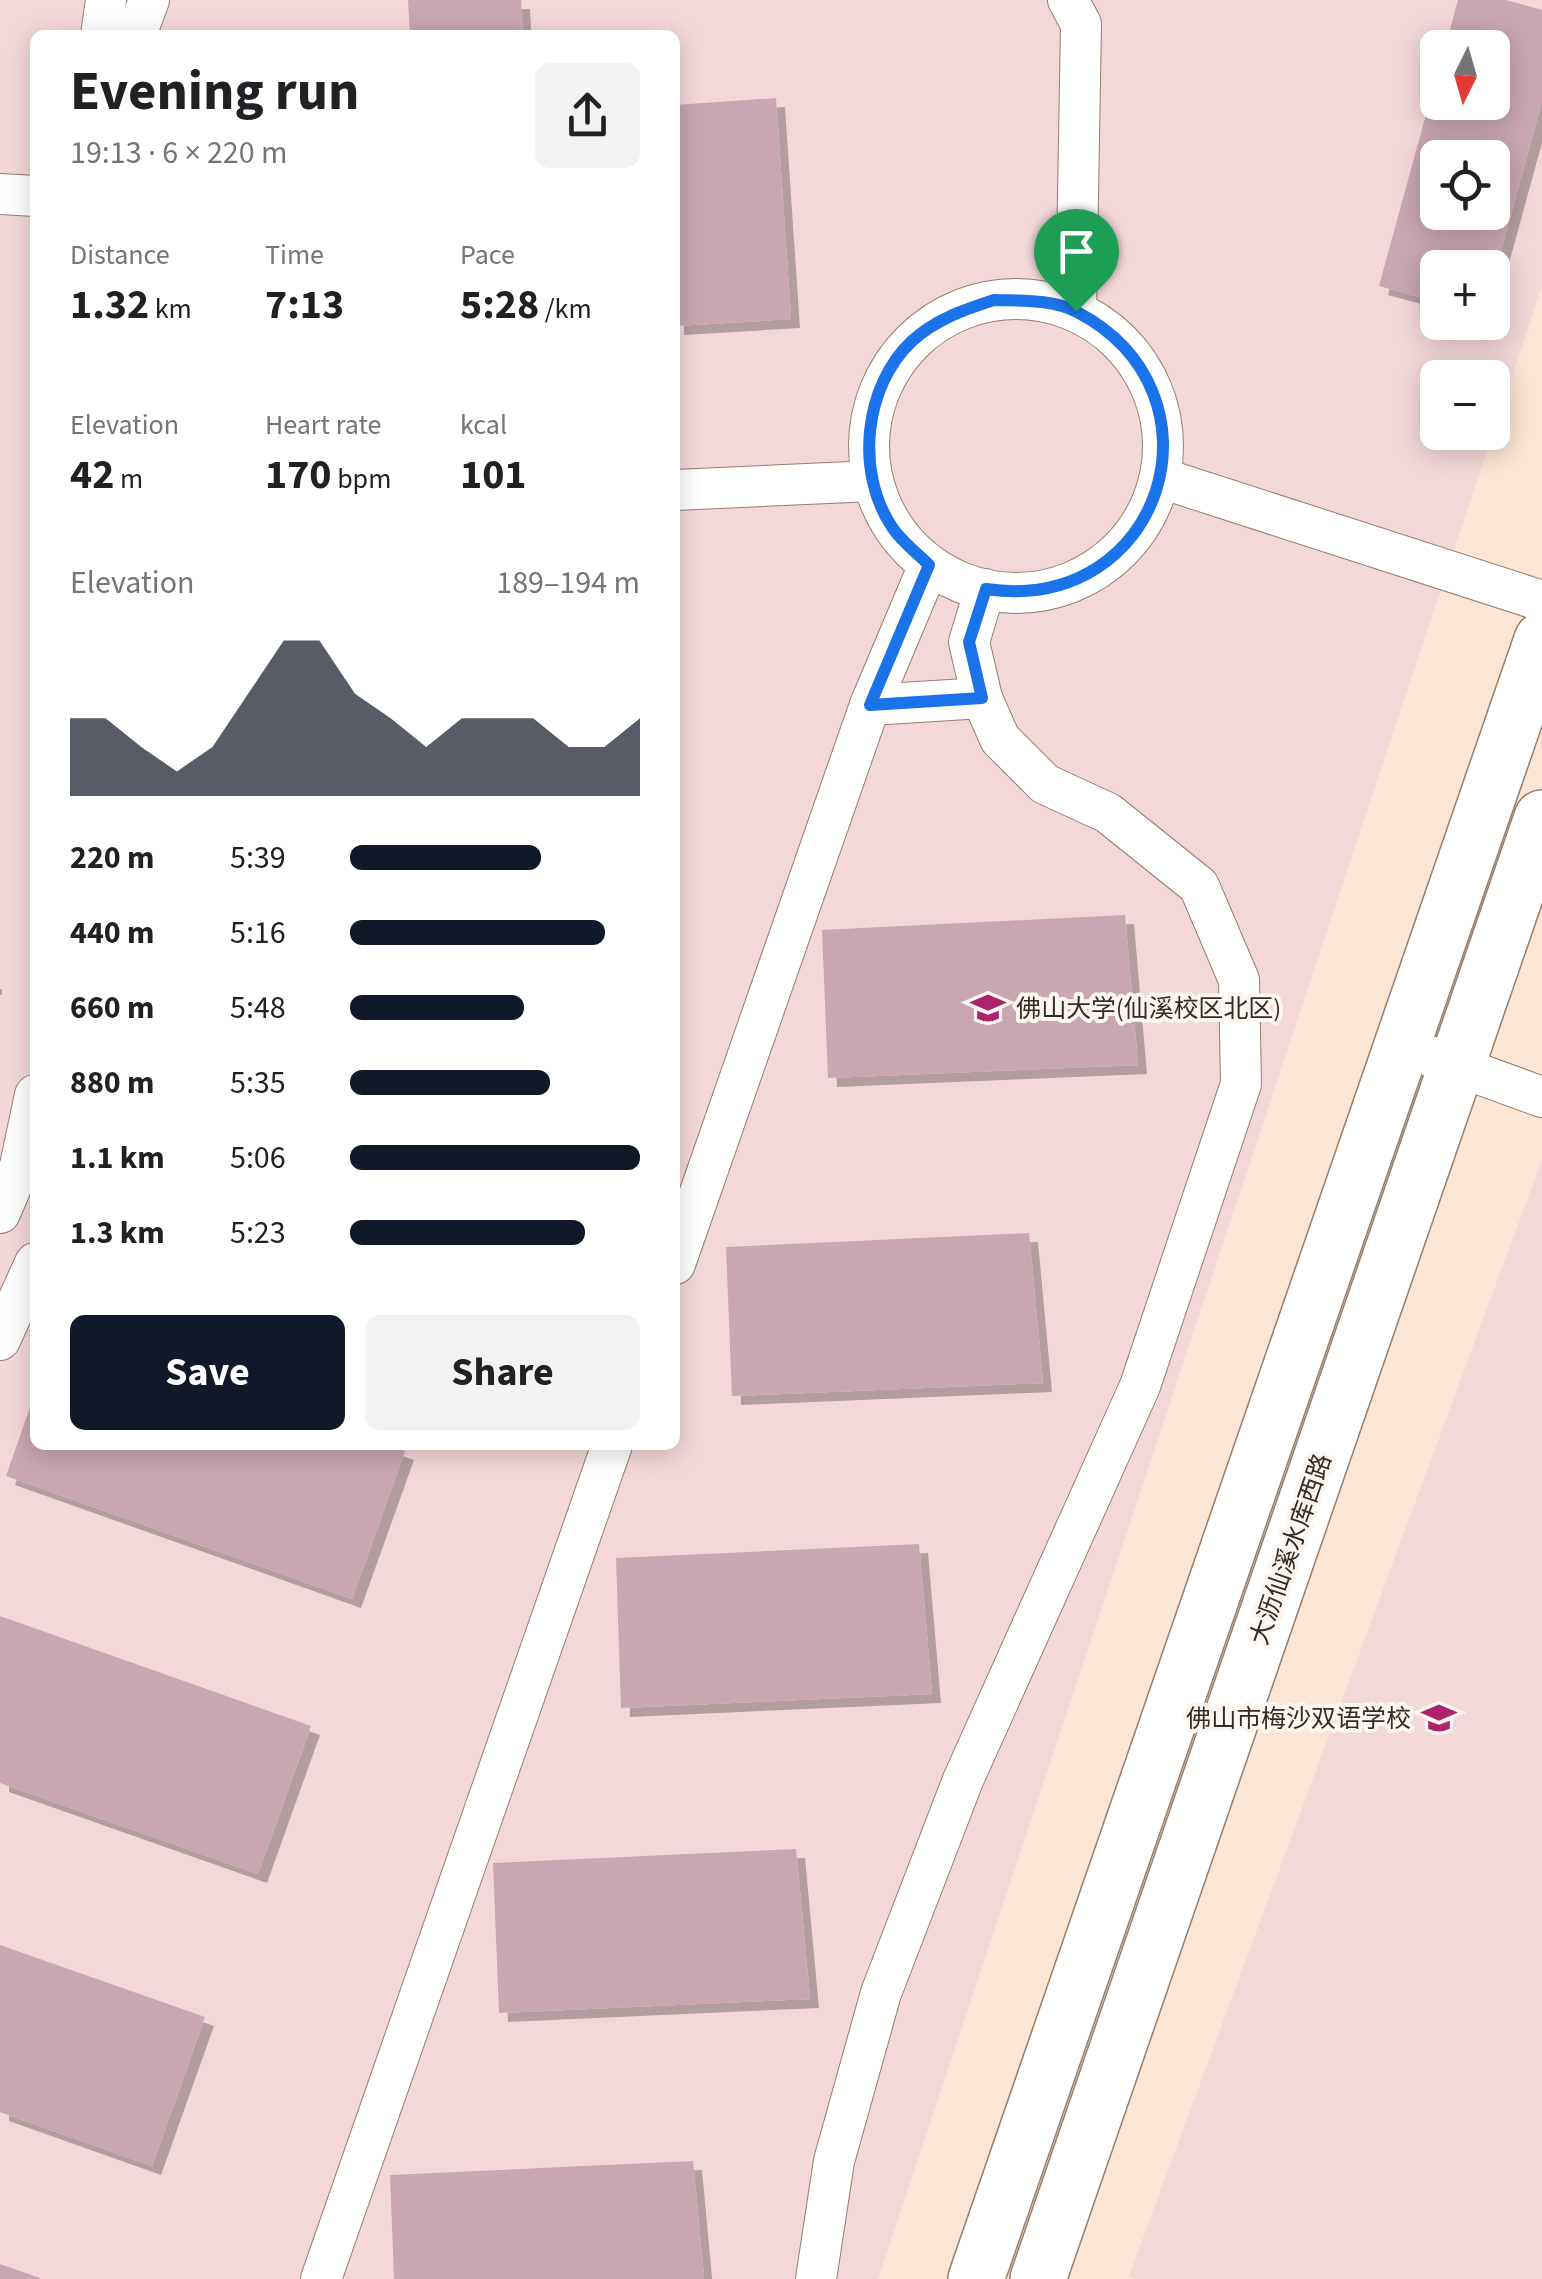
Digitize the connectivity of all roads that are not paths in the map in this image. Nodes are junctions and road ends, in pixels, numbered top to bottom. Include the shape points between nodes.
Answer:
1 (106, 0) edge
2 (149, 0) edge
3 (1068, 0) edge
4 (102, 30) edge
5 (138, 30) edge
6 (0, 194) edge
7 (30, 196) edge
8 (1076, 311) junction
9 (1161, 478) junction
10 (872, 481) junction
11 (680, 490) edge
12 (929, 565) junction
13 (986, 589) junction
14 (1542, 601) edge
15 (1542, 640) edge
16 (982, 698) junction
17 (870, 705) junction
18 (1542, 818) edge
19 (1402, 1046) junction
20 (1457, 1066) junction
21 (1542, 1097) edge
22 (30, 1118) edge
23 (0, 1213) edge
24 (680, 1250) edge
25 (30, 1273) edge
26 (0, 1340) edge
27 (610, 1450) edge
28 (321, 2279) edge
29 (816, 2279) edge
30 (976, 2279) edge
31 (1038, 2279) edge

1 - 4 street
2 - 5 street
3 - 8 street via 1081,24
6 - 7 street
8 - 9 street via 1124,346 1151,384 1163,430
8 - 10 street via 1042,301 994,300 950,315 911,342 882,383 869,431
9 - 13 street via 1144,521 1112,559 1069,584 1020,594
9 - 14 street
10 - 11 street
10 - 12 street via 892,526
12 - 13 street
12 - 17 street
13 - 16 street via 969,642
15 - 19 street
16 - 17 street
16 - 29 street via 1000,738 1045,784 1108,813 1199,886 1239,980 1241,1084 1140,1386 963,1780 882,1993 834,2162
17 - 24 street
18 - 20 street, 大沥仙溪水库西路
19 - 20 street
19 - 30 street
20 - 21 street
20 - 31 street, 大沥仙溪水库西路
22 - 23 street
25 - 26 street
27 - 28 street

